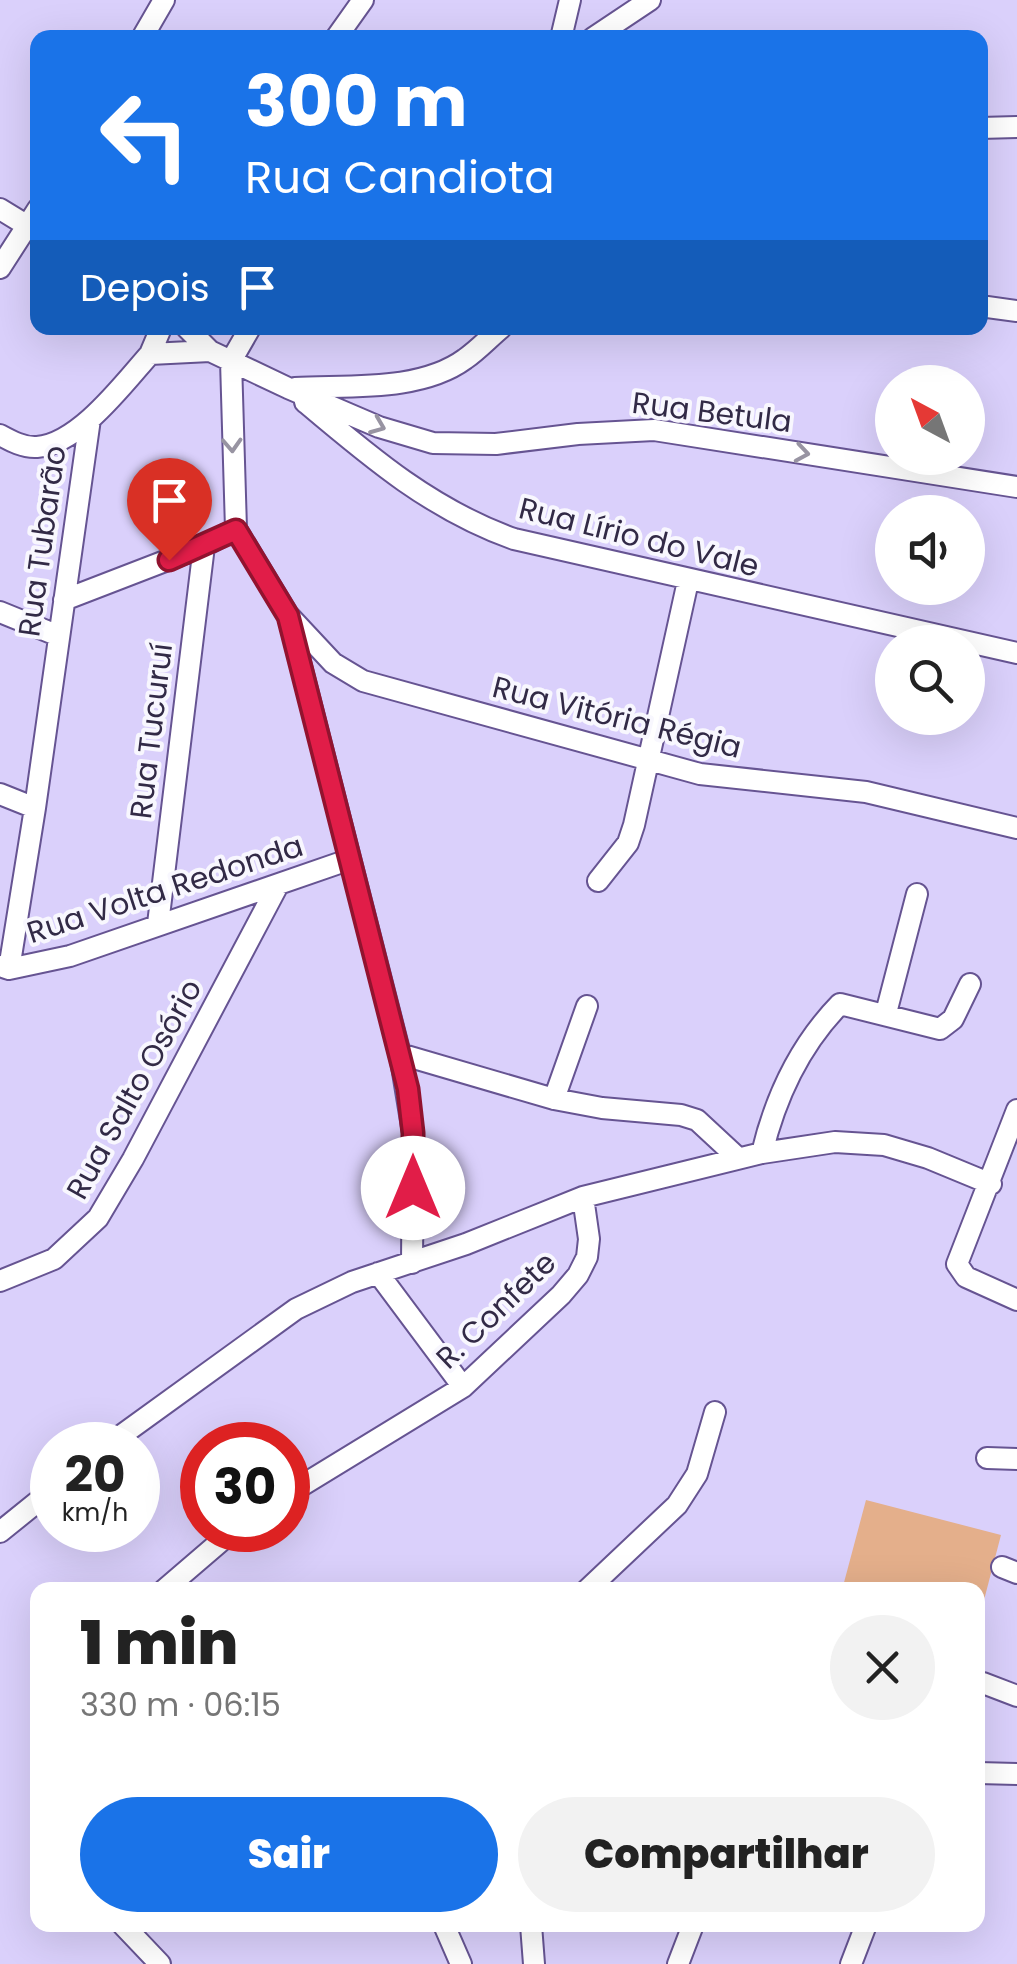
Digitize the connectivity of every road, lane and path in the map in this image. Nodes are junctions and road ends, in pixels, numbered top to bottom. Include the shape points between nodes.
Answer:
1 (164, 0) edge
2 (364, 0) edge
3 (570, 0) edge
4 (650, 0) edge
5 (147, 30) edge
6 (342, 30) edge
7 (563, 30) edge
8 (605, 30) edge
9 (1017, 127) edge
10 (988, 128) edge
11 (0, 209) edge
12 (30, 220) edge
13 (30, 227) edge
14 (0, 268) edge
15 (1017, 303) edge
16 (988, 307) edge
17 (988, 307) edge
18 (1017, 311) edge
19 (157, 335) edge
20 (194, 335) edge
21 (246, 335) edge
22 (493, 335) edge
23 (210, 351) junction
24 (150, 354) junction
25 (231, 361) junction
26 (288, 388) junction
27 (90, 418) junction
28 (0, 435) edge
29 (1017, 487) edge
30 (236, 530) junction
31 (204, 546) junction
32 (688, 581) junction
33 (64, 600) junction
34 (0, 612) edge
35 (288, 616) junction
36 (59, 636) junction
37 (1017, 653) edge
38 (646, 760) junction
39 (0, 794) edge
40 (35, 808) junction
41 (1012, 823) edge
42 (348, 860) junction
43 (598, 881) dead end
44 (278, 885) junction
45 (917, 894) dead end
46 (158, 924) junction
47 (4, 968) edge
48 (970, 984) dead end
49 (587, 1006) dead end
50 (886, 1014) junction
51 (400, 1054) junction
52 (554, 1100) junction
53 (1017, 1110) edge
54 (762, 1153) junction
55 (738, 1158) junction
56 (990, 1184) junction
57 (583, 1198) junction
58 (412, 1263) junction
59 (378, 1273) junction
60 (0, 1281) edge
61 (1017, 1300) edge
62 (464, 1387) junction
63 (715, 1412) dead end
64 (140, 1422) edge
65 (988, 1458) dead end
66 (1017, 1459) edge
67 (310, 1481) edge
68 (30, 1508) edge
69 (0, 1532) edge
70 (208, 1552) edge
71 (173, 1582) edge
72 (595, 1582) edge
73 (985, 1684) edge
74 (1017, 1696) edge
75 (985, 1773) edge
76 (1017, 1774) edge
77 (130, 1932) edge
78 (447, 1932) edge
79 (532, 1932) edge
80 (689, 1932) edge
81 (863, 1932) edge
82 (160, 1964) edge
83 (461, 1964) edge
84 (534, 1964) edge
85 (678, 1964) edge
86 (852, 1964) edge

1 - 5 street
2 - 6 street
3 - 7 street
4 - 8 street
9 - 10 street
11 - 12 street
13 - 14 street
15 - 16 street
17 - 18 street
19 - 24 street
20 - 23 street
21 - 25 street
22 - 26 street via 438,374
23 - 24 street
23 - 25 street
24 - 27 street
25 - 26 street
25 -> 30 street
26 -> 29 street, Rua Betula via 433,443 654,430
26 - 32 street, Rua Lírio do Vale via 407,486 457,515 542,547
27 - 28 street via 37,447
27 - 33 street, Rua Tubarão
30 - 31 street
30 - 35 street
31 - 33 street
31 - 46 street, Rua Tucuruí
32 - 37 street, Rua Lírio do Vale
32 - 38 street
33 - 36 street, Rua Tubarão
34 - 36 street
35 - 38 street, Rua Vitória Régia via 352,677
35 - 42 street
36 - 40 street, Rua Tubarão
38 - 41 street, Rua Vitória Régia via 718,778 866,792
38 - 43 street via 631,834
39 - 40 street
40 - 47 street, Rua Tubarão
42 - 44 street, Rua Volta Redonda
42 - 51 street
44 - 46 street, Rua Volta Redonda
44 - 60 street, Rua Salto Osório via 98,1218 54,1259
45 - 50 street
46 - 47 street, Rua Volta Redonda via 54,961
48 - 50 street via 944,1027
49 - 52 street
50 - 54 street via 844,1003 836,1007 780,1095
51 - 52 street
51 - 58 street via 413,1133
52 - 55 street via 697,1120
53 - 56 street
54 - 55 street
54 - 56 street via 834,1142 884,1145
55 - 57 street
56 - 61 street via 957,1264 966,1277
57 - 58 street
57 - 62 street, R. Confete via 589,1239 578,1275
58 - 59 street
59 - 62 street
59 - 64 street via 296,1309
62 - 67 street, R. Confete
63 - 72 street via 697,1474 677,1505
65 - 66 street
68 - 69 street
70 - 71 street
73 - 74 street
75 - 76 street
77 - 82 street
78 - 83 street
79 - 84 street
80 - 85 street
81 - 86 street

